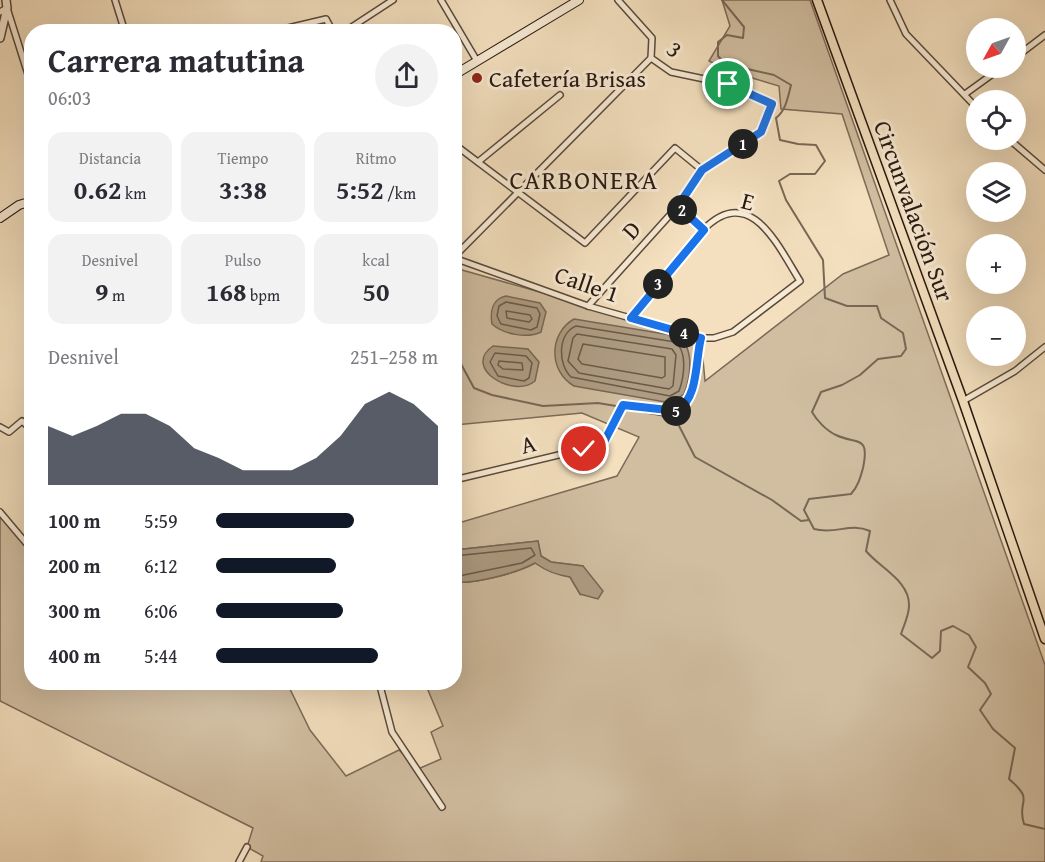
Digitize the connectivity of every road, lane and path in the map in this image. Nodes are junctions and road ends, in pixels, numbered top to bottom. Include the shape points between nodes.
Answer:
1 (116, 0) edge
2 (393, 0) edge
3 (441, 0) edge
4 (579, 0) edge
5 (618, 0) edge
6 (817, 0) edge
7 (890, 0) edge
8 (7, 4) edge
9 (0, 12) edge
10 (123, 24) edge
11 (305, 24) edge
12 (329, 24) edge
13 (356, 24) edge
14 (455, 24) edge
15 (1045, 35) edge
16 (462, 36) edge
17 (0, 38) edge
18 (1026, 49) edge
19 (651, 58) junction
20 (477, 61) junction
21 (24, 62) edge
22 (462, 70) edge
23 (987, 78) edge
24 (965, 94) joint
25 (560, 95) dead end
26 (772, 104) joint
27 (462, 150) edge
28 (1022, 150) edge
29 (478, 162) junction
30 (702, 170) junction
31 (1045, 170) edge
32 (519, 194) junction
33 (24, 203) edge
34 (678, 206) junction
35 (0, 218) edge
36 (704, 230) junction
37 (462, 249) edge
38 (462, 260) edge
39 (800, 281) joint
40 (588, 306) junction
41 (631, 318) junction
42 (701, 338) junction
43 (1045, 347) edge
44 (963, 401) junction
45 (24, 423) edge
46 (0, 428) edge
47 (462, 478) edge
48 (0, 512) edge
49 (24, 540) edge
50 (1045, 639) edge
51 (381, 690) edge
52 (442, 807) dead end
53 (247, 848) dead end
54 (239, 862) edge

1 - 10 street
2 - 13 street
3 - 14 street
4 - 20 main road
5 - 19 street, 3 via 652,38
6 - 44 main road, Circunvalación Sur
7 - 24 street via 906,34
8 - 9 street
8 - 17 street
8 - 21 street
11 - 12 street via 326,19
15 - 18 street
16 - 20 street
19 - 26 street, 3 via 670,72 728,84
19 - 32 street
20 - 22 main road
23 - 24 street
25 - 29 street
26 - 30 street, D via 761,132
27 - 29 street
28 - 31 street
29 - 32 street
30 - 32 street via 675,148 585,243
30 - 34 street, D
32 - 37 street
33 - 35 main road
34 - 36 street
34 - 40 street, D
36 - 39 street, E via 728,213 757,218
36 - 41 street, E
38 - 40 street, Calle 1
39 - 42 street, Calle 1 via 733,332
40 - 41 street, Calle 1
41 - 42 street, Calle 1
42 - 47 street, A via 693,390 677,411 623,405 609,436 596,446
43 - 44 street via 1015,371
44 - 50 main road, Circunvalación Sur
45 - 46 street via 9,432
48 - 49 street
51 - 52 street via 392,732
53 - 54 street

